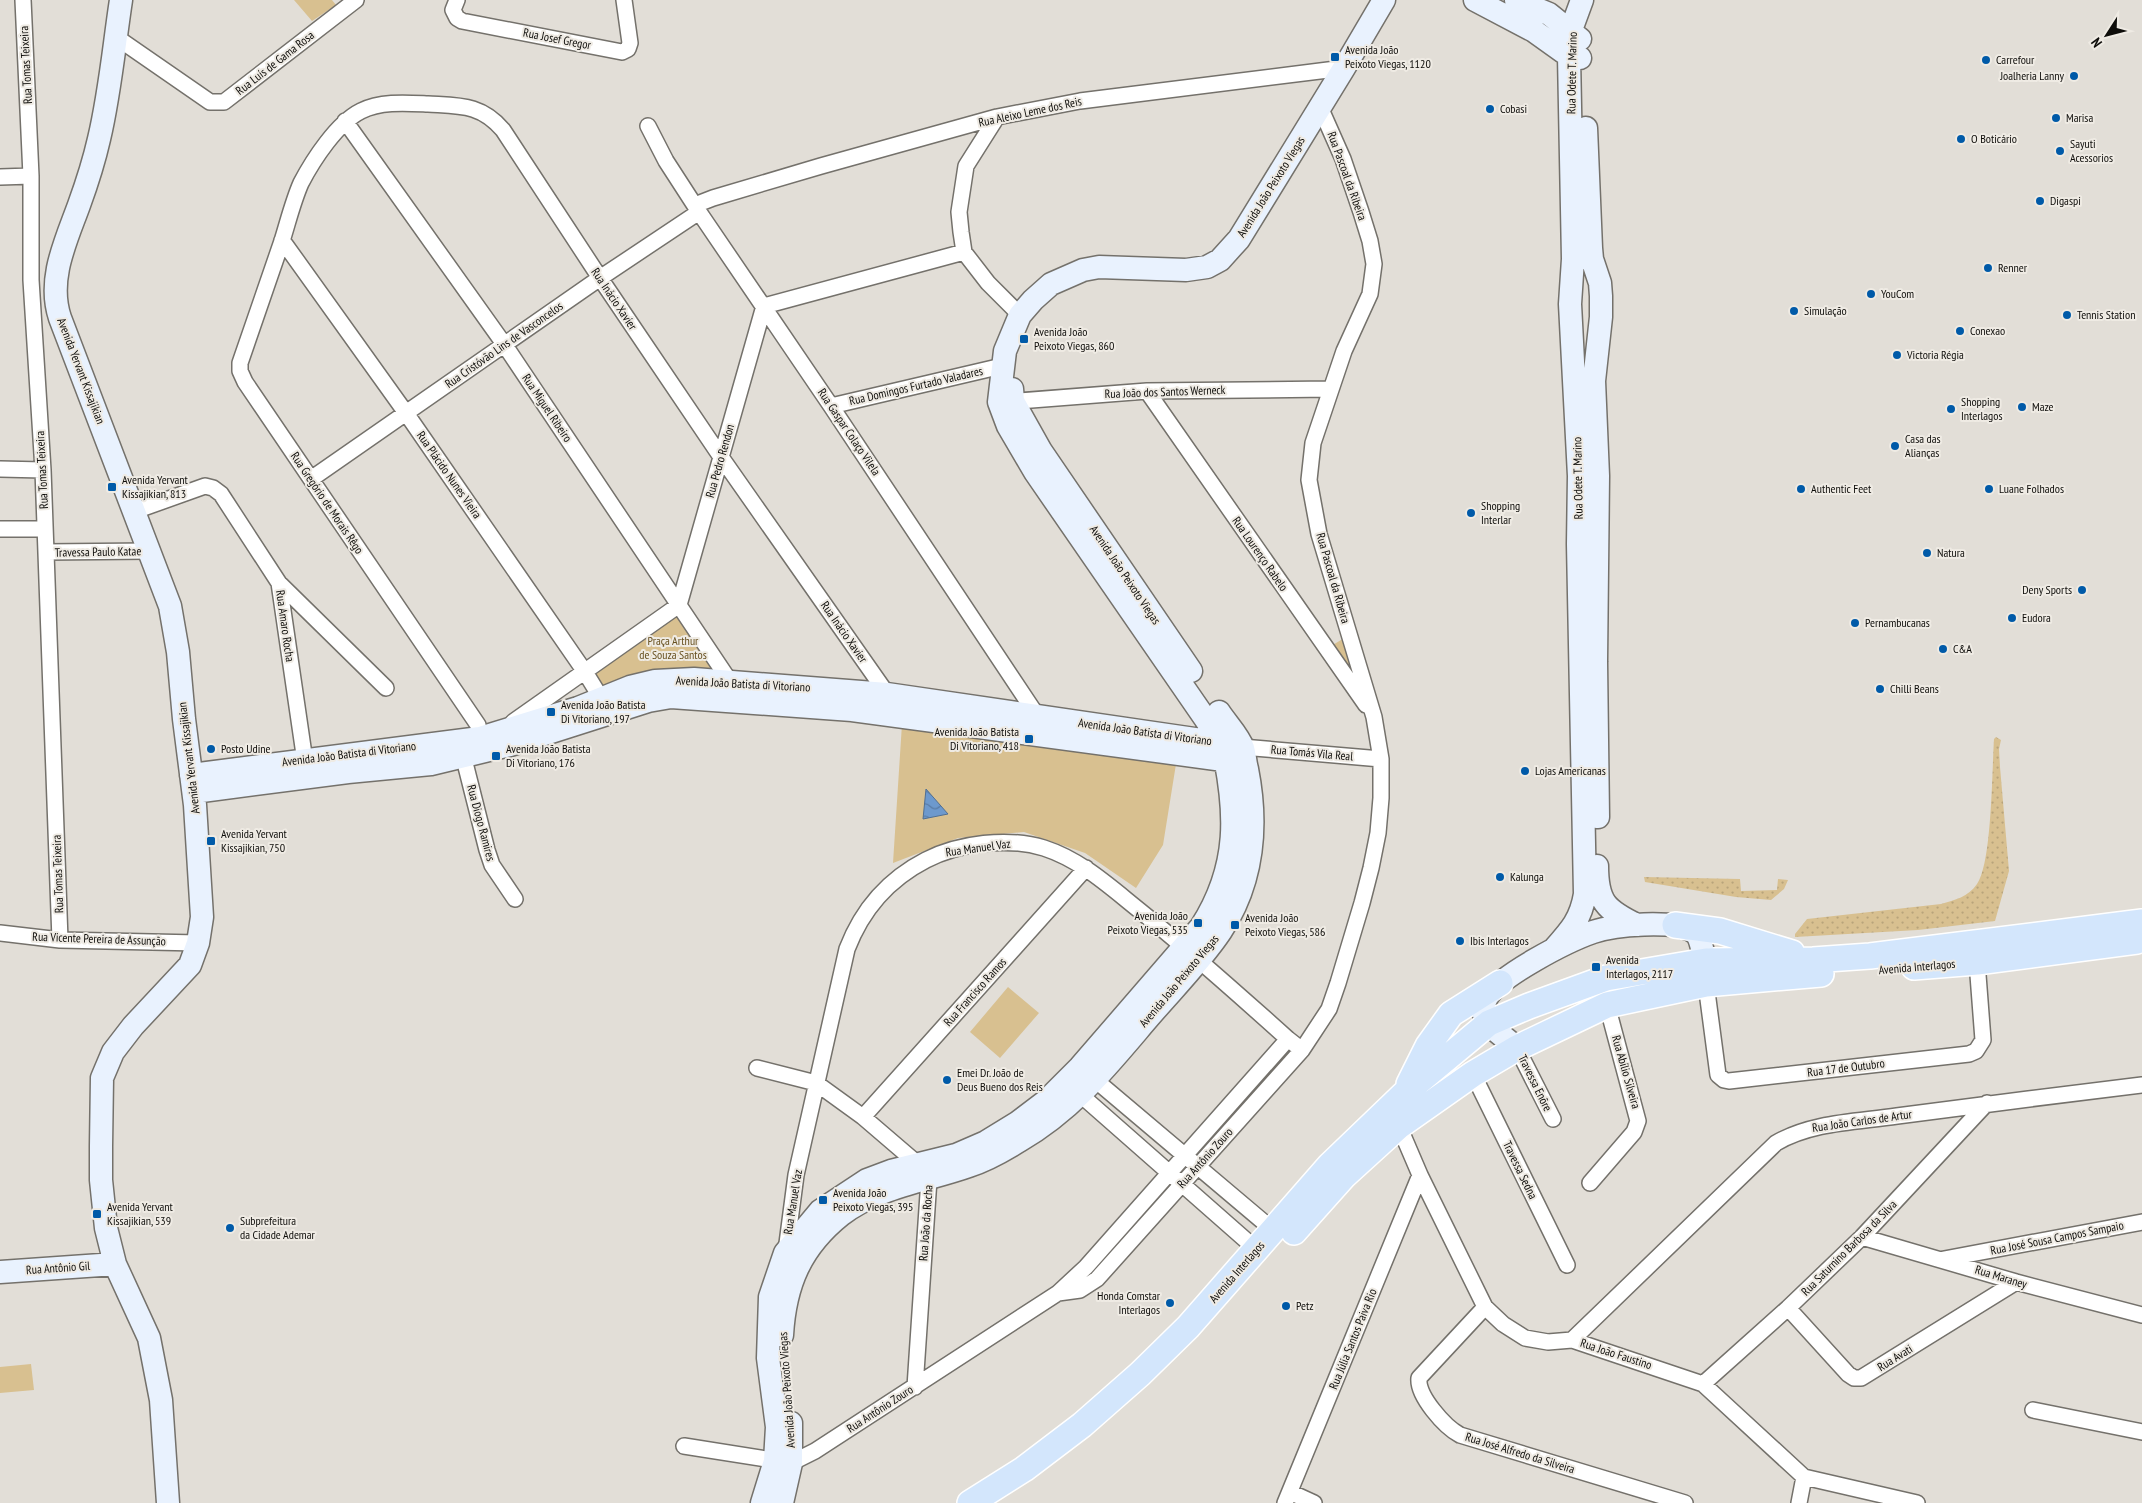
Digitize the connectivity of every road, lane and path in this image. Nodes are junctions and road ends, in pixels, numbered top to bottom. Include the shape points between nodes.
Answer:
1 (23, 0) edge
2 (121, 0) edge
3 (356, 0) edge
4 (457, 0) edge
5 (624, 0) edge
6 (1384, 0) edge
7 (1516, 0) edge
8 (1582, 0) edge
9 (1596, 0) edge
10 (1488, 3) edge
11 (1548, 4) edge
12 (116, 37) junction
13 (1577, 47) junction
14 (1344, 68) junction
15 (1320, 107) junction
16 (997, 117) junction
17 (345, 121) junction
18 (648, 126) dead end
19 (31, 176) junction
20 (0, 177) edge
21 (697, 209) junction
22 (282, 240) junction
23 (964, 252) junction
24 (56, 278) junction
25 (600, 278) junction
26 (31, 280) junction
27 (764, 306) junction
28 (1571, 306) junction
29 (1601, 307) junction
30 (1020, 315) junction
31 (1599, 340) junction
32 (1573, 342) junction
33 (504, 344) junction
34 (1002, 366) junction
35 (1331, 389) junction
36 (1147, 391) junction
37 (1006, 402) junction
38 (831, 406) junction
39 (406, 413) junction
40 (721, 457) junction
41 (0, 469) edge
42 (43, 470) junction
43 (311, 479) junction
44 (135, 511) junction
45 (0, 529) edge
46 (45, 529) junction
47 (150, 551) junction
48 (46, 552) junction
49 (279, 583) junction
50 (679, 605) junction
51 (1349, 633) junction
52 (1326, 648) junction
53 (585, 672) junction
54 (386, 688) dead end
55 (735, 692) junction
56 (887, 694) junction
57 (602, 707) junction
58 (901, 717) junction
59 (1374, 717) junction
60 (1038, 718) junction
61 (501, 731) junction
62 (1051, 738) junction
63 (471, 747) junction
64 (1234, 753) junction
65 (1381, 759) junction
66 (306, 768) junction
67 (192, 783) junction
68 (1086, 868) junction
69 (515, 899) dead end
70 (1637, 925) junction
71 (1675, 926) junction
72 (2139, 926) edge
73 (0, 933) edge
74 (60, 940) junction
75 (198, 943) junction
76 (1554, 949) junction
77 (1192, 953) junction
78 (1813, 960) junction
79 (1976, 962) junction
80 (1701, 977) junction
81 (1500, 983) junction
82 (1607, 1005) junction
83 (1489, 1023) junction
84 (1288, 1039) junction
85 (1518, 1048) junction
86 (1302, 1050) junction
87 (757, 1068) dead end
88 (1473, 1074) junction
89 (1081, 1081) junction
90 (816, 1083) junction
91 (2142, 1085) edge
92 (1404, 1093) junction
93 (1987, 1103) junction
94 (863, 1117) junction
95 (1553, 1119) dead end
96 (1399, 1126) junction
97 (1184, 1156) junction
98 (1197, 1167) junction
99 (924, 1172) junction
100 (1169, 1173) junction
101 (1420, 1174) junction
102 (1590, 1183) dead end
103 (1182, 1184) junction
104 (2142, 1222) edge
105 (1273, 1230) junction
106 (1862, 1237) junction
107 (1257, 1250) junction
108 (785, 1253) junction
109 (1942, 1259) junction
110 (115, 1264) junction
111 (1567, 1265) dead end
112 (0, 1272) edge
113 (2016, 1282) junction
114 (1058, 1293) junction
115 (1485, 1307) junction
116 (1788, 1308) junction
117 (2142, 1315) edge
118 (1572, 1340) junction
119 (1703, 1384) junction
120 (915, 1387) junction
121 (2033, 1410) dead end
122 (2142, 1432) edge
123 (684, 1446) dead end
124 (783, 1462) junction
125 (1804, 1477) junction
126 (1287, 1498) edge
127 (168, 1503) edge
128 (762, 1503) edge
129 (782, 1503) edge
130 (970, 1503) edge
131 (999, 1503) edge
132 (1314, 1503) edge
133 (1685, 1503) edge
134 (1798, 1503) edge
135 (1917, 1503) edge

1 - 19 street, Rua Tomas Teixeira
2 - 12 street, Avenida Yervant Kissajikian
3 - 12 street, Rua Luís de Gama Rosa via 224,102 210,102
4 - 5 street, Rua Josef Gregor via 453,10 462,21 622,52 630,43
6 - 14 street, Avenida João Peixoto Viegas
7 - 11 street
8 - 13 street, Rua Odete T. Marino
9 - 13 street, Rua Odete T. Marino
10 - 13 street via 1534,31
11 - 13 street
12 - 24 street, Avenida Yervant Kissajikian via 99,138
13 - 28 street, Rua Odete T. Marino
13 - 29 street, Rua Odete T. Marino via 1591,248 1600,283
14 - 15 street, Avenida João Peixoto Viegas
14 - 16 street, Rua Aleixo Leme dos Reis via 1080,101
15 - 30 street, Avenida João Peixoto Viegas via 1239,239 1220,260 1207,267 1186,270 1099,267 1083,270 1051,284
15 - 35 street, Rua Pascoal da Ribeira via 1343,159 1370,241 1374,264 1370,294
16 - 21 street, Rua Aleixo Leme dos Reis via 713,198
16 - 23 street via 966,166 958,212
17 - 22 street, Rua Inácio Xavier via 301,183
17 - 25 street, Rua Inácio Xavier via 375,105 394,103 463,106 485,113 503,130
17 - 33 street, Rua Miguel Ribeiro
18 - 21 street, Rua Gaspar Colaço Vilela
19 - 20 street
19 - 26 street, Rua Tomas Teixeira
21 - 25 street, Rua Cristóvão Lins de Vasconcelos
21 - 27 street, Rua Gaspar Colaço Vilela
22 - 39 street, Rua Plácido Nunes Vieira
22 - 43 street, Rua Gregório de Morais Rêgo via 240,362 240,371
23 - 27 street
23 - 30 street via 988,283
24 - 26 street
24 - 44 street, Avenida Yervant Kissajikian via 58,312
25 - 33 street, Rua Cristóvão Lins de Vasconcelos
25 - 40 street, Rua Inácio Xavier
26 - 42 street, Rua Tomas Teixeira
27 - 38 street, Rua Gaspar Colaço Vilela
27 - 40 street, Rua Pedro Rendon
28 - 29 street via 1578,318 1588,320
28 - 32 street, Rua Odete T. Marino
29 - 31 street, Rua Odete T. Marino
30 - 34 street, Avenida João Peixoto Viegas via 1008,341
30 - 37 street, Avenida João Peixoto Viegas via 1009,353
31 - 32 street via 1587,334
31 - 70 street, Rua Odete T. Marino via 1594,381 1598,476 1597,885 1610,910
32 - 76 street, Rua Odete T. Marino via 1579,476 1585,894 1576,924
33 - 39 street, Rua Cristóvão Lins de Vasconcelos
33 - 50 street, Rua Miguel Ribeiro
34 - 37 street, Avenida João Peixoto Viegas
34 - 38 street, Rua Domingos Furtado Valadares
35 - 36 street, Rua João dos Santos Werneck
35 - 51 street, Rua Pascoal da Ribeira via 1313,443 1309,480 1319,534
36 - 37 street, Rua João dos Santos Werneck
36 - 52 street, Rua Lourenço Rabelo
37 - 64 street, Avenida João Peixoto Viegas via 1041,451
38 - 60 street, Rua Gaspar Colaço Vilela
39 - 43 street, Rua Cristóvão Lins de Vasconcelos
39 - 53 street, Rua Plácido Nunes Vieira
40 - 50 street, Rua Pedro Rendon
40 - 56 street, Rua Inácio Xavier
41 - 42 street
42 - 46 street, Rua Tomas Teixeira
43 - 63 street, Rua Gregório de Morais Rêgo via 478,725
44 - 47 street, Avenida Yervant Kissajikian
44 - 49 street, Rua Amaro Rocha via 200,488 213,488 221,494
45 - 46 street
46 - 48 street, Rua Tomas Teixeira
47 - 48 street, Travessa Paulo Katae
47 - 67 street, Avenida Yervant Kissajikian via 175,625
48 - 74 street, Rua Tomas Teixeira
49 - 54 street
49 - 66 street, Rua Amaro Rocha
50 - 53 street
50 - 55 street, Rua Miguel Ribeiro
51 - 52 street
51 - 59 street, Rua Pascoal da Ribeira
52 - 59 street, Rua Lourenço Rabelo
53 - 57 street, Rua Plácido Nunes Vieira
53 - 61 street
55 - 56 street, Avenida João Batista di Vitoriano
55 - 57 street, Avenida João Batista di Vitoriano via 694,679 655,681 630,687
55 - 58 street, Avenida João Batista di Vitoriano
56 - 58 street, Rua Inácio Xavier
56 - 60 street, Avenida João Batista di Vitoriano
57 - 61 street, Avenida João Batista di Vitoriano via 578,708
57 - 63 street, Avenida João Batista di Vitoriano
58 - 62 street, Avenida João Batista di Vitoriano
59 - 65 street, Rua Pascoal da Ribeira
60 - 62 street, Rua Gaspar Colaço Vilela
60 - 64 street, Avenida João Batista di Vitoriano
61 - 63 street, Avenida João Batista di Vitoriano
62 - 64 street, Avenida João Batista di Vitoriano
63 - 66 street, Avenida João Batista di Vitoriano
63 - 69 street, Rua Diogo Ramires via 487,850 492,865
64 - 65 street, Rua Tomás Vila Real
64 - 77 street, Avenida João Peixoto Viegas via 1232,852 1213,908
65 - 86 street, Rua Pascoal da Ribeira via 1382,798 1378,833 1362,903 1329,1009
66 - 67 street, Avenida João Batista di Vitoriano
67 - 75 street, Avenida Yervant Kissajikian via 201,878 202,917
68 - 77 street, Rua Manuel Vaz
68 - 90 street, Rua Manuel Vaz via 1043,848 1019,843 969,847 939,854 910,869 874,901 855,929 847,949
68 - 94 street, Rua Francisco Ramos
70 - 71 street
70 - 76 street via 1595,932
71 - 78 main road via 1720,931
71 - 80 street via 1696,934 1700,940
72 - 78 main road, Avenida Interlagos
72 - 79 main road, Avenida Interlagos
73 - 74 street, Rua Vicente Pereira de Assunção
74 - 75 street, Rua Vicente Pereira de Assunção
75 - 110 street, Avenida Yervant Kissajikian via 190,965 133,1026 113,1052 102,1078 101,1180 106,1228
76 - 81 street
77 - 84 street, Rua Manuel Vaz
77 - 89 street, Avenida João Peixoto Viegas
78 - 80 main road, Avenida Interlagos
79 - 80 main road, Avenida Interlagos
79 - 80 street, Rua 17 de Outubro via 1983,1040 1976,1051 1729,1081 1718,1075
80 - 82 main road, Avenida Interlagos
80 - 83 main road, Avenida Interlagos via 1606,978
81 - 83 street via 1484,1004 1483,1012
81 - 92 main road via 1451,1014 1428,1046
82 - 85 main road, Avenida Interlagos
82 - 102 street, Rua Abílio Silveira via 1638,1121 1634,1132
83 - 85 street
83 - 92 main road, Avenida Interlagos
84 - 86 street, Rua Manuel Vaz
84 - 97 street, Rua Antônio Zouro
85 - 88 main road, Avenida Interlagos
85 - 95 street, Travessa Enõre
86 - 98 street, Rua Antônio Zouro
87 - 90 street
88 - 96 main road, Avenida Interlagos
88 - 111 street, Travessa Sedna
89 - 97 street
89 - 99 street, Avenida João Peixoto Viegas via 1056,1117 993,1156 970,1166
89 - 100 street
90 - 94 street
90 - 108 street, Rua Manuel Vaz via 796,1175
91 - 93 street, Rua João Carlos de Artur
92 - 105 main road, Avenida Interlagos via 1330,1165
93 - 106 street, Rua Saturnino Barbosa da Silva
93 - 118 street, Rua João Carlos de Artur via 1816,1128 1788,1136 1776,1143
94 - 99 street
96 - 101 street, Rua João Faustino
96 - 131 main road, Avenida Interlagos via 1344,1176 1195,1343 1090,1439
97 - 98 street
97 - 100 street, Rua Antônio Zouro
98 - 103 street, Rua Antônio Zouro
98 - 105 street
99 - 108 street, Avenida João Peixoto Viegas via 891,1171 867,1180 820,1211
99 - 120 street, Rua João da Rocha
99 - 124 street, Avenida João Peixoto Viegas via 843,1214 818,1236 800,1262 784,1312 782,1344 791,1422
100 - 103 street
100 - 114 street, Rua Antônio Zouro via 1086,1267
101 - 115 street, Rua João Faustino
101 - 126 street, Rua Júlia Santos Paiva Rio
103 - 107 street
103 - 114 street, Rua Antônio Zouro via 1093,1282 1080,1290
104 - 109 street, Rua José Sousa Campos Sampaio
105 - 107 main road, Avenida Interlagos
106 - 109 street, Rua Maraney
106 - 116 street, Rua Saturnino Barbosa da Silva
107 - 130 main road, Avenida Interlagos via 1188,1327 1140,1374 1082,1425 1024,1469
108 - 124 street, Avenida João Peixoto Viegas via 770,1297 768,1329 768,1358
109 - 113 street, Rua Maraney
110 - 112 street, Rua Antônio Gil
110 - 127 street, Avenida Yervant Kissajikian via 150,1338 161,1400
113 - 116 street, Rua Avati via 1861,1378 1848,1374
113 - 117 street, Rua Maraney
114 - 120 street, Rua Antônio Zouro
115 - 118 street, Rua João Faustino via 1525,1338 1548,1342
115 - 133 street, Rua José Alfredo da Silveira via 1419,1378 1420,1387 1442,1422 1460,1435
116 - 119 street, Rua Saturnino Barbosa da Silva
118 - 119 street, Rua João Faustino
119 - 125 street, Rua João Faustino
120 - 124 street, Rua Antônio Zouro via 815,1451
121 - 122 street
123 - 124 street
124 - 128 street, Avenida João Peixoto Viegas
124 - 129 street, Avenida João Peixoto Viegas
125 - 134 street
125 - 135 street
126 - 132 street

